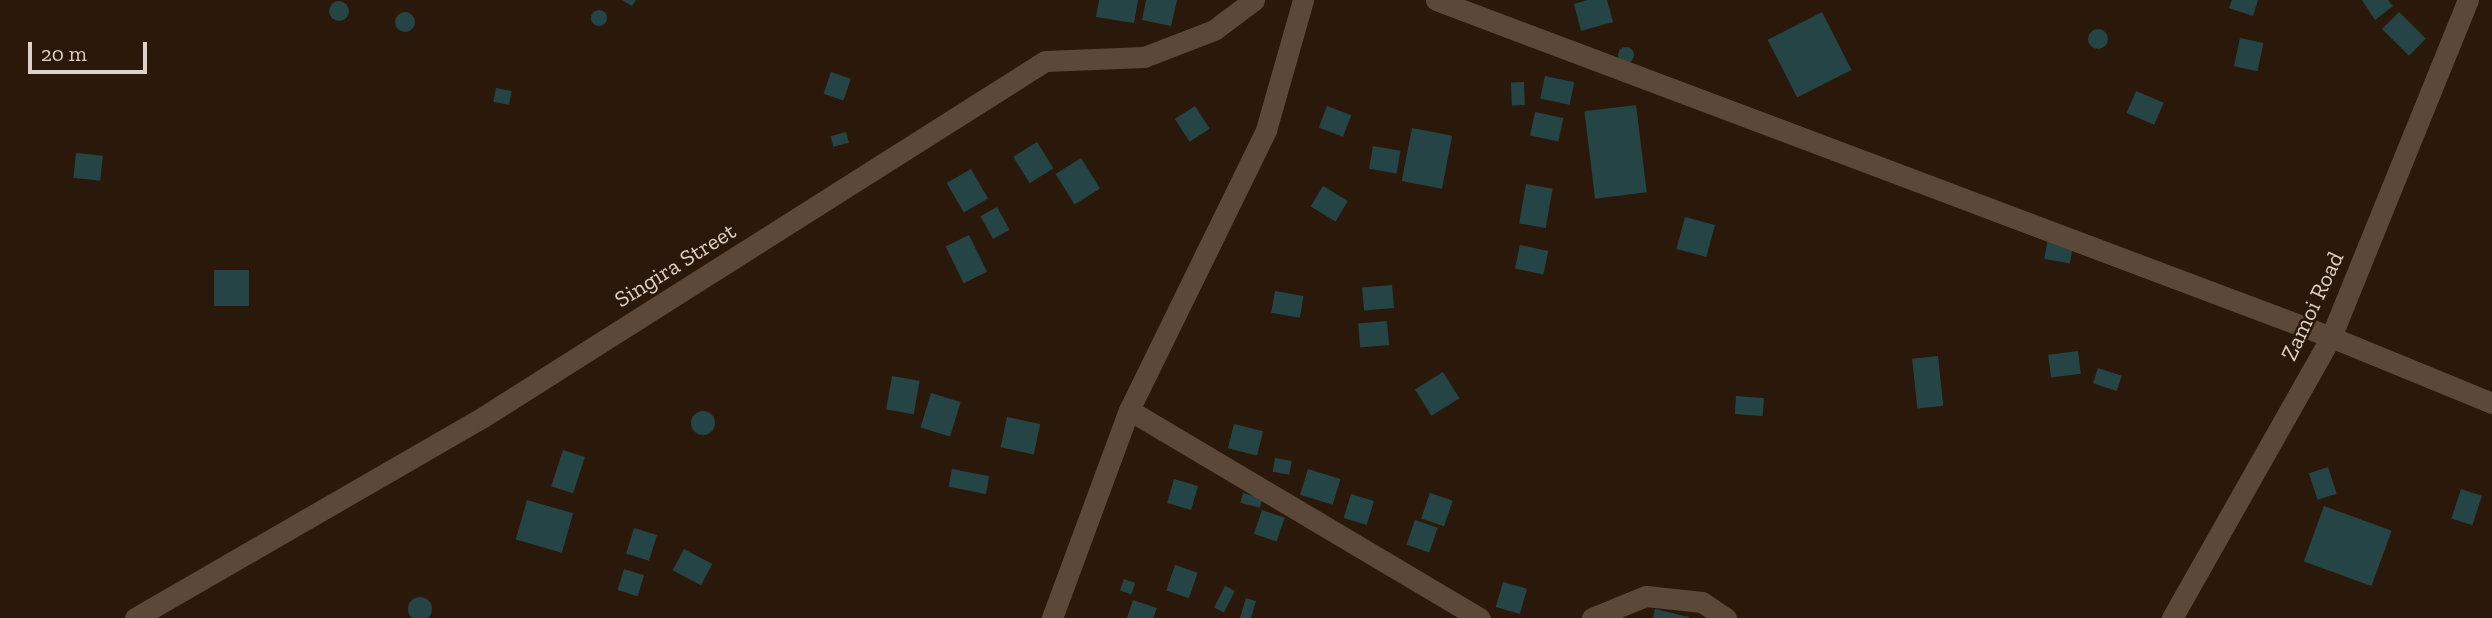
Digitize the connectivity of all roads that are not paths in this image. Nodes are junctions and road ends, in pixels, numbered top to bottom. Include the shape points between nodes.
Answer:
1 (1254, 0) edge
2 (1303, 0) edge
3 (1436, 0) edge
4 (2468, 0) edge
5 (2331, 337) junction
6 (2492, 403) edge
7 (1129, 410) junction
8 (135, 618) edge
9 (1052, 618) edge
10 (1480, 618) edge
11 (1592, 618) edge
12 (1726, 618) edge
13 (2172, 618) edge

1 - 8 street, Singira Street via 1214,30 1144,57 1045,61 483,417
2 - 7 street via 1266,130
3 - 5 street
4 - 5 street, Zamoi Road
5 - 6 street
5 - 13 street, Zamoi Road
7 - 9 street
7 - 10 street
11 - 12 street via 1646,596 1702,602

